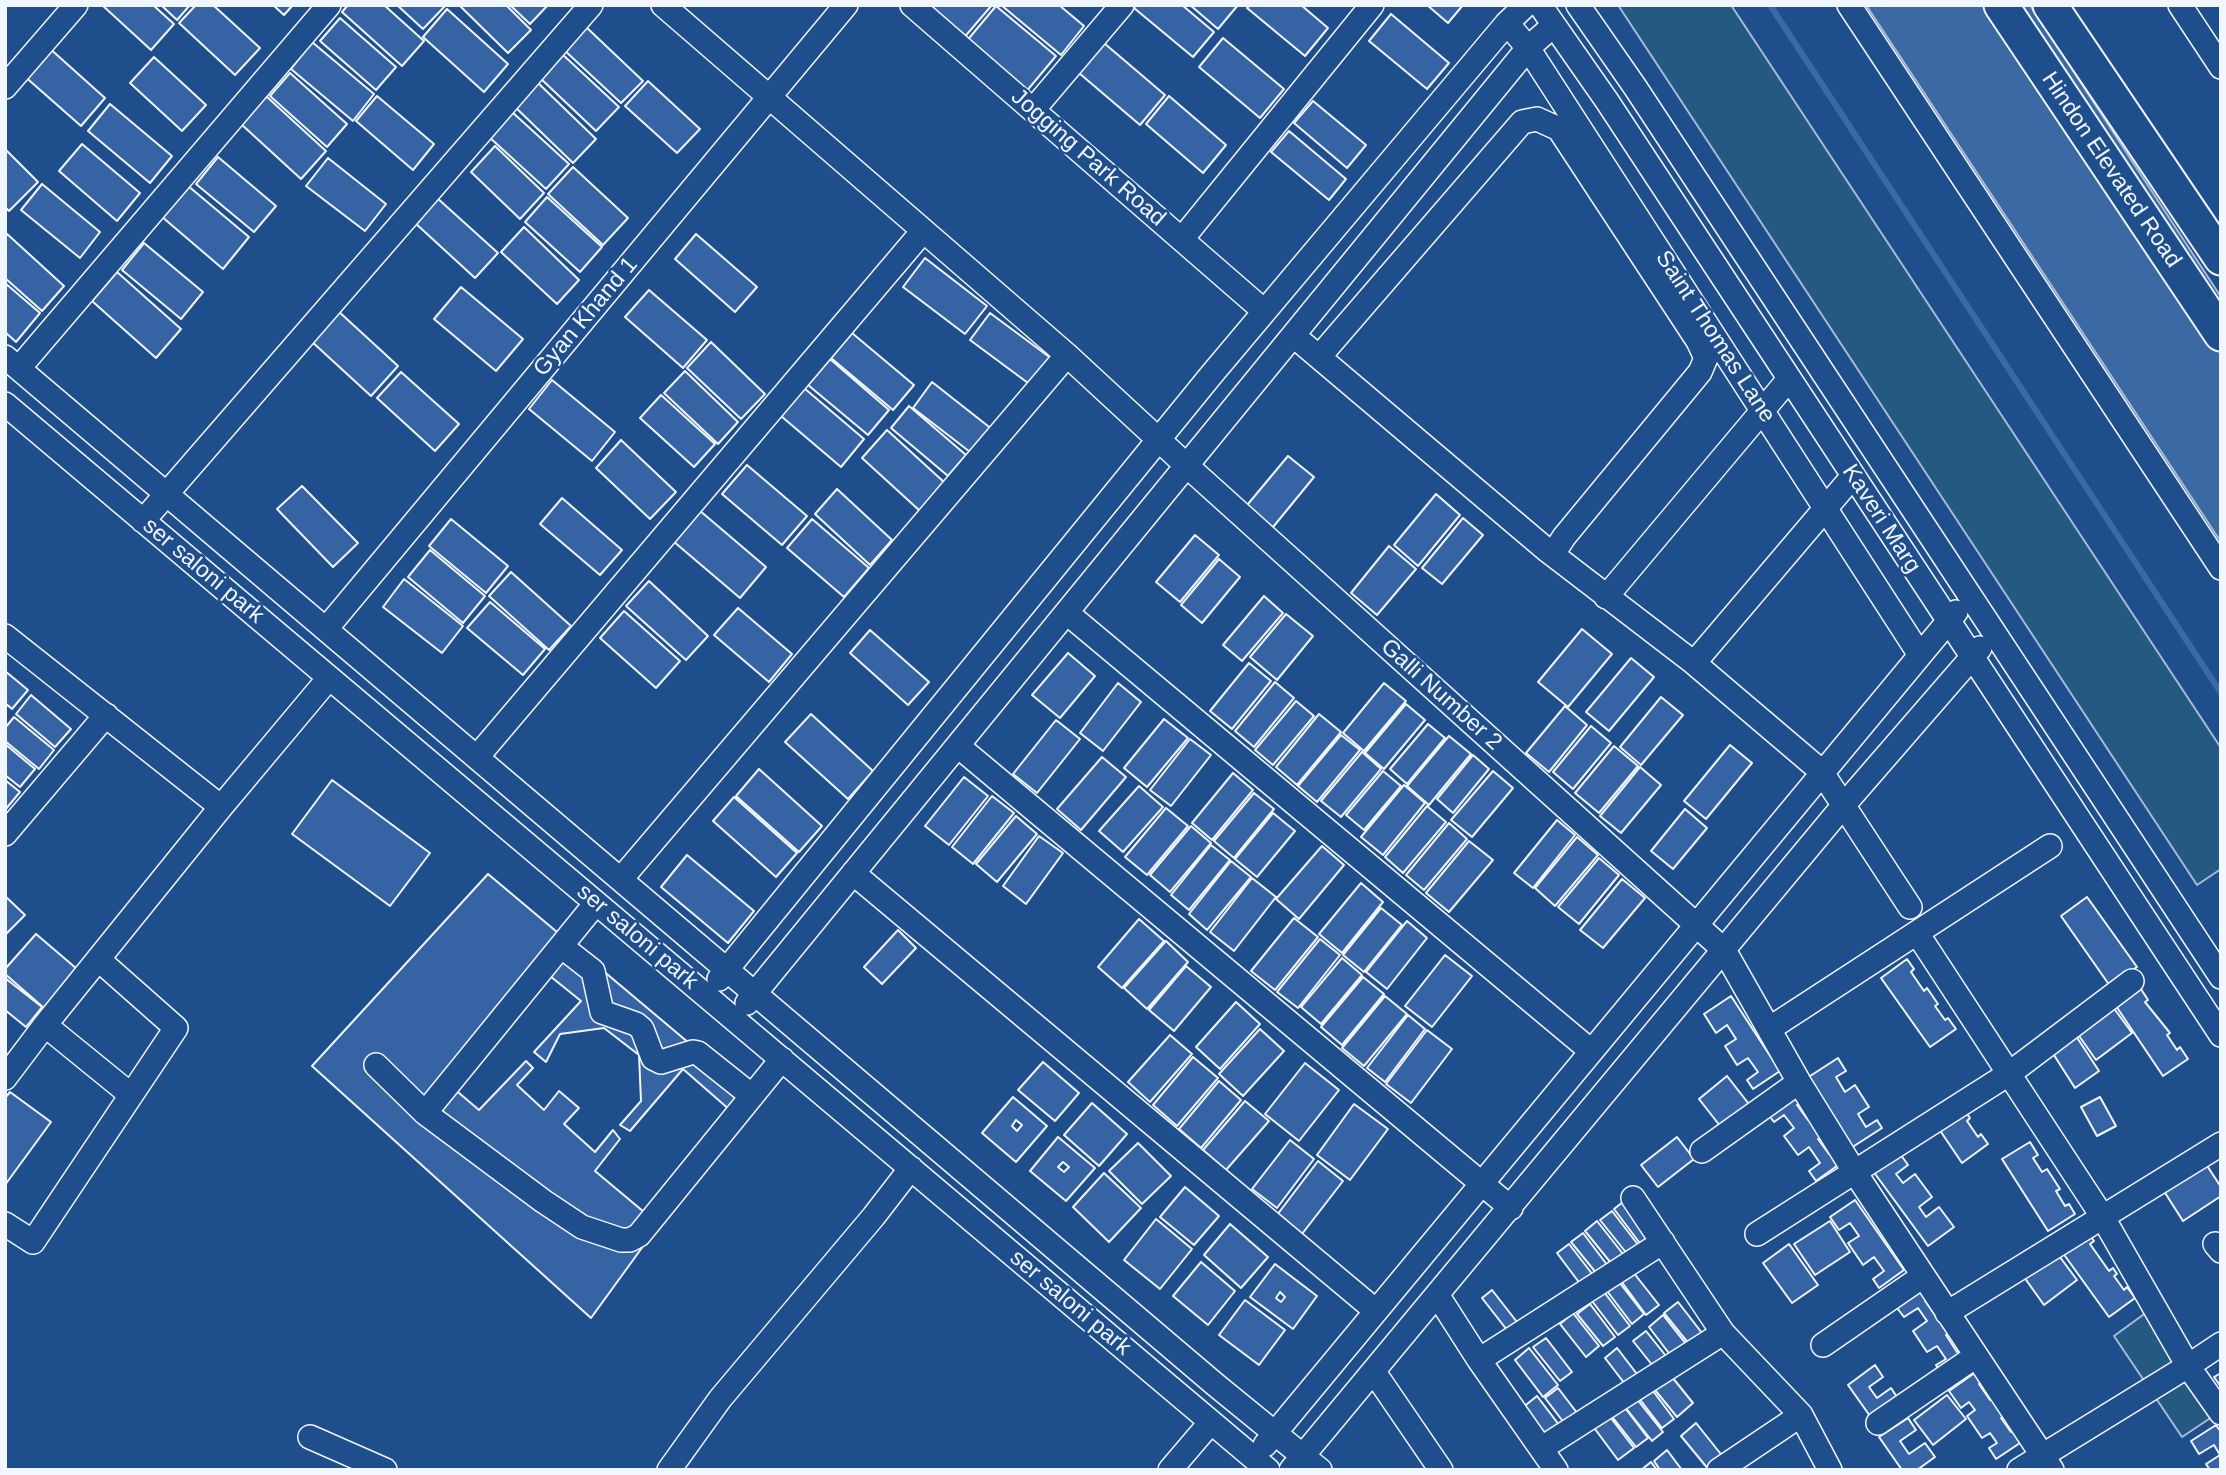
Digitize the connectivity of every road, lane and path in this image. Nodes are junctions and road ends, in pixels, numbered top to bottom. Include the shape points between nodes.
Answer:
1 (76, 5) edge
2 (329, 5) edge
3 (591, 5) edge
4 (663, 5) edge
5 (846, 5) edge
6 (912, 5) edge
7 (1122, 5) edge
8 (1372, 5) edge
9 (1525, 5) edge
10 (1540, 5) edge
11 (1578, 5) edge
12 (1850, 5) edge
13 (2001, 5) edge
14 (2050, 5) edge
15 (2180, 5) edge
16 (1507, 23) junction
17 (1554, 25) junction
18 (1528, 48) junction
19 (2221, 67) edge
20 (5, 87) edge
21 (1559, 95) junction
22 (769, 97) junction
23 (1033, 110) junction
24 (1537, 118) junction
25 (1641, 154) junction
26 (1611, 186) junction
27 (923, 231) junction
28 (1182, 239) junction
29 (2221, 258) edge
30 (1264, 311) junction
31 (2221, 334) edge
32 (1294, 336) junction
33 (1709, 344) junction
34 (1067, 355) junction
35 (1319, 357) junction
36 (12, 362) edge
37 (1789, 379) junction
38 (5, 404) edge
39 (1763, 411) junction
40 (1160, 439) junction
41 (1186, 465) junction
42 (1853, 476) junction
43 (166, 494) junction
44 (1825, 508) junction
45 (143, 521) junction
46 (1553, 554) junction
47 (2221, 568) edge
48 (1969, 596) junction
49 (1606, 597) junction
50 (1067, 613) junction
51 (1948, 621) junction
52 (326, 629) junction
53 (1993, 632) junction
54 (5, 636) edge
55 (1920, 655) junction
56 (1972, 657) junction
57 (1694, 663) junction
58 (329, 678) junction
59 (106, 715) junction
60 (958, 746) junction
61 (477, 757) junction
62 (1821, 771) junction
63 (1843, 806) junction
64 (221, 807) junction
65 (5, 834) edge
66 (2050, 846) dead end
67 (853, 873) junction
68 (621, 879) junction
69 (596, 903) junction
70 (1910, 907) dead end
71 (1696, 925) junction
72 (1917, 933) junction
73 (561, 946) junction
74 (1724, 950) junction
75 (98, 959) junction
76 (727, 970) junction
77 (2221, 977) edge
78 (2132, 981) dead end
79 (755, 993) junction
80 (705, 995) junction
81 (734, 1019) junction
82 (45, 1025) junction
83 (1769, 1029) junction
84 (2221, 1035) edge
85 (1591, 1051) junction
86 (782, 1059) junction
87 (376, 1065) dead end
88 (2010, 1073) junction
89 (5, 1078) edge
90 (1799, 1082) junction
91 (131, 1095) junction
92 (752, 1096) junction
93 (425, 1113) junction
94 (2221, 1144) edge
95 (1702, 1151) dead end
96 (911, 1168) junction
97 (1854, 1171) junction
98 (1482, 1183) junction
99 (1633, 1198) dead end
100 (1511, 1208) junction
101 (2102, 1216) junction
102 (5, 1224) edge
103 (1757, 1234) dead end
104 (1663, 1242) junction
105 (1923, 1276) junction
106 (1438, 1296) junction
107 (1376, 1311) junction
108 (1947, 1313) junction
109 (1723, 1332) junction
110 (2221, 1344) edge
111 (1823, 1345) dead end
112 (1976, 1356) junction
113 (1479, 1360) junction
114 (2189, 1366) junction
115 (1374, 1372) junction
116 (2221, 1413) edge
117 (1801, 1415) junction
118 (1211, 1422) junction
119 (1878, 1423) dead end
120 (1275, 1433) junction
121 (310, 1437) dead end
122 (1542, 1448) junction
123 (2047, 1462) edge
124 (1261, 1464) edge
125 (1305, 1465) edge
126 (385, 1470) edge
127 (669, 1470) edge
128 (1170, 1470) edge
129 (1441, 1470) edge
130 (1556, 1470) edge
131 (1719, 1470) edge
132 (1830, 1470) edge
133 (2019, 1470) edge

1 - 20 street
2 - 36 street
3 - 43 street
4 - 22 street, Galli Number 2
5 - 22 street, Gyan Khand 1
6 - 23 street, Jogging Park Road
7 - 23 street
8 - 28 street
9 - 16 street
10 - 17 street, Kaveri Marg
11 - 48 street, Kaveri Marg
12 - 47 street
13 - 31 highway, Hindon Elevated Road
14 - 29 highway, Hindon Elevated Road
15 - 19 street
16 - 18 street, Saint Thomas Lane
16 - 30 street
17 - 18 street
17 - 25 street, Kaveri Marg
18 - 21 street, Saint Thomas Lane
18 - 32 street
21 - 24 street
21 - 26 street, Saint Thomas Lane
22 - 27 street, Galli Number 2
22 - 52 street, Gyan Khand 1
23 - 28 street, Jogging Park Road
24 - 26 street via 1559,128
24 - 35 street via 1522,122
25 - 26 street
25 - 37 street, Kaveri Marg
26 - 33 street, Saint Thomas Lane
27 - 34 street, Galli Number 2
27 - 61 street
28 - 30 street, Jogging Park Road
30 - 40 street
32 - 35 street
32 - 41 street
33 - 39 street, Saint Thomas Lane
33 - 46 street via 1700,372
34 - 40 street, Galli Number 2
34 - 68 street
35 - 46 street
36 - 43 street
37 - 39 street
37 - 42 street, Kaveri Marg
38 - 45 street, ser saloni park
39 - 44 street, Saint Thomas Lane
39 - 49 street
40 - 41 street, Galli Number 2
40 - 76 street
41 - 50 street
41 - 71 street, Galli Number 2
42 - 44 street
42 - 51 street, Kaveri Marg
43 - 45 street
43 - 52 street
44 - 55 street, Saint Thomas Lane
44 - 57 street
45 - 58 street, ser saloni park
46 - 49 street
48 - 51 street
48 - 53 street, Kaveri Marg
49 - 57 street
50 - 60 street
50 - 85 street
51 - 55 street
51 - 56 street, Kaveri Marg
52 - 61 street
53 - 56 street
53 - 77 street, Kaveri Marg
54 - 59 street
55 - 62 street
56 - 63 street
56 - 84 street, Kaveri Marg
57 - 62 street
58 - 64 street
58 - 69 street, ser saloni park
59 - 64 street
59 - 65 street
60 - 67 street
60 - 98 street
61 - 68 street
62 - 63 street
62 - 71 street
63 - 70 street
63 - 74 street
64 - 75 street
66 - 72 street
67 - 79 street
67 - 107 street
68 - 76 street
69 - 73 street
69 - 80 street, ser saloni park
71 - 74 street, Galli Number 2
71 - 85 street
72 - 83 street
72 - 88 street
73 - 92 street via 593,971 601,1012 642,1029 653,1058 661,1062 698,1053
73 - 93 street
74 - 83 street, Galli Number 2
74 - 100 street
75 - 82 street
75 - 91 street via 176,1028
76 - 79 street
76 - 80 street
78 - 88 street
79 - 81 street
79 - 120 street
80 - 81 street, ser saloni park
81 - 86 street, ser saloni park
82 - 89 street
82 - 91 street
83 - 90 street, Galli Number 2
85 - 98 street
86 - 92 street
86 - 96 street, ser saloni park
87 - 93 street
88 - 97 street
88 - 101 street
90 - 95 street
90 - 97 street, Galli Number 2
91 - 102 street via 33,1242
92 - 93 street via 639,1235 630,1240 582,1227
94 - 101 street
96 - 118 street, ser saloni park
96 - 127 street via 720,1399
97 - 103 street
97 - 105 street, Galli Number 2
98 - 100 street
98 - 107 street
99 - 104 street
100 - 106 street
101 - 108 street
101 - 114 street
104 - 109 street
104 - 113 street
105 - 108 street, Galli Number 2
105 - 111 street
106 - 113 street
106 - 115 street
107 - 120 street
108 - 112 street, Galli Number 2
109 - 117 street
109 - 122 street
110 - 114 street
112 - 119 street
112 - 123 street, Galli Number 2
113 - 122 street
114 - 116 street
114 - 123 street
115 - 125 street
115 - 129 street
117 - 131 street
117 - 132 street
118 - 124 street, ser saloni park
118 - 128 street
120 - 124 street
120 - 125 street
121 - 126 street
122 - 130 street
123 - 133 street

